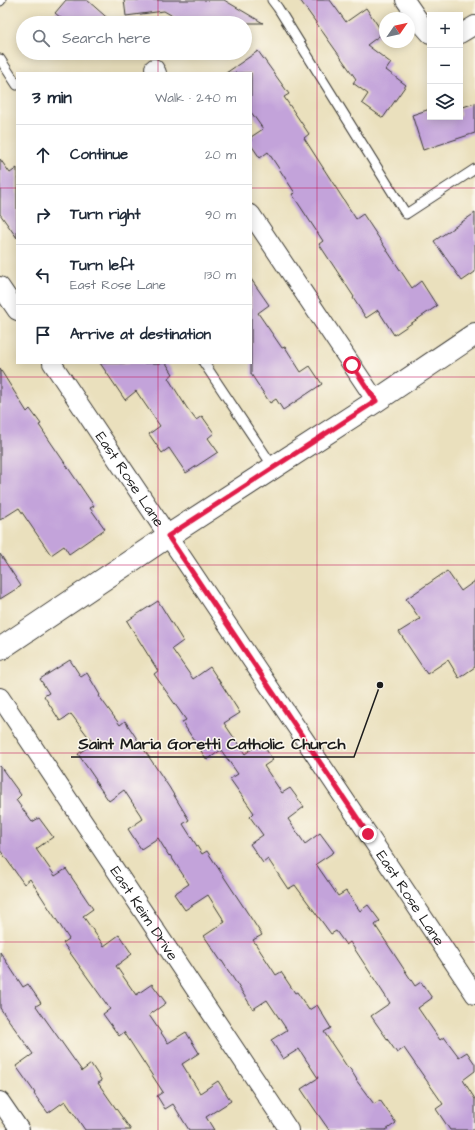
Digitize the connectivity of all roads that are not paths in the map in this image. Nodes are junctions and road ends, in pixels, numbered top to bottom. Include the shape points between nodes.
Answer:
1 (272, 0) edge
2 (405, 0) edge
3 (475, 25) edge
4 (427, 31) edge
5 (463, 32) edge
6 (0, 59) edge
7 (16, 83) edge
8 (475, 169) edge
9 (252, 215) edge
10 (0, 286) edge
11 (16, 310) edge
12 (475, 334) edge
13 (53, 364) edge
14 (205, 364) edge
15 (376, 401) junction
16 (274, 468) junction
17 (168, 536) junction
18 (0, 649) edge
19 (0, 697) edge
20 (475, 995) edge
21 (0, 1101) edge
22 (20, 1130) edge
23 (289, 1130) edge

1 - 8 lane via 406,214
2 - 4 street
3 - 5 street
6 - 7 lane
9 - 15 street
10 - 11 street
12 - 15 street
13 - 17 street, East Rose Lane
14 - 16 lane
15 - 16 street
16 - 17 street
17 - 18 street
17 - 20 street, East Rose Lane
19 - 23 street, East Keim Drive
21 - 22 street

